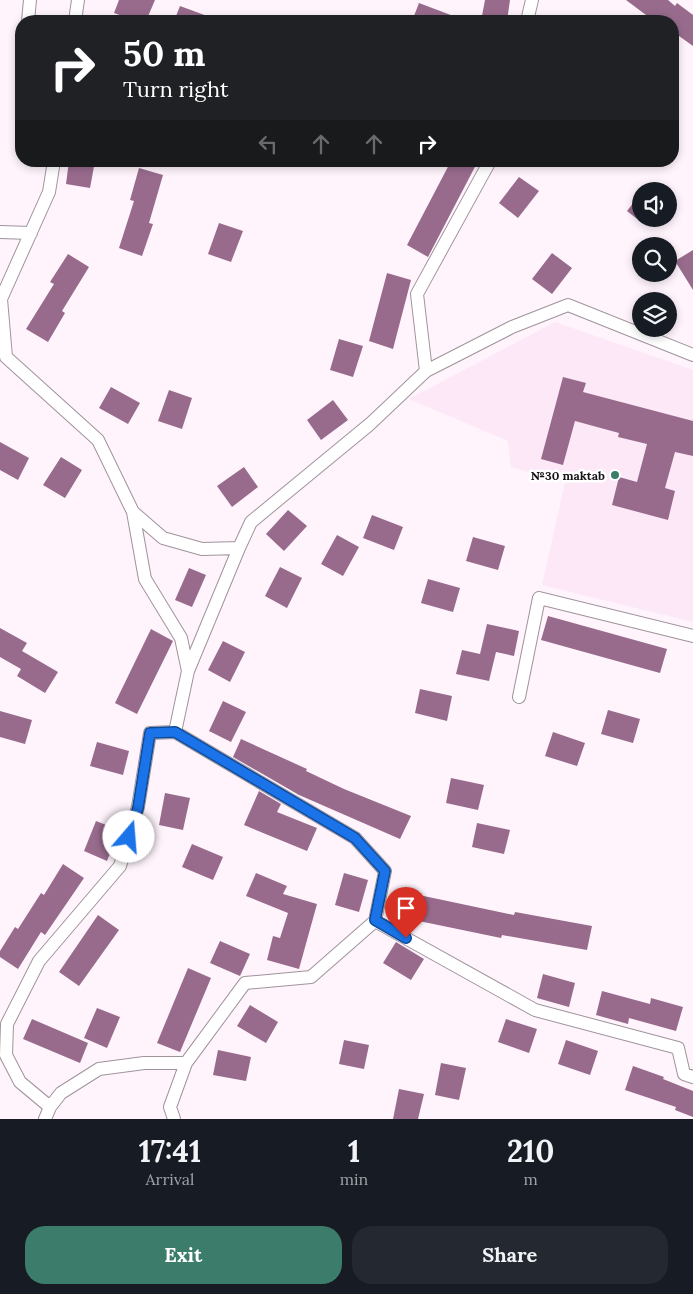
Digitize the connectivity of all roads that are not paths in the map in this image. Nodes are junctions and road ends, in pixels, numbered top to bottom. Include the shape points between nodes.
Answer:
1 (30, 0) edge
2 (78, 0) edge
3 (532, 0) edge
4 (29, 15) edge
5 (76, 15) edge
6 (528, 15) edge
7 (53, 167) edge
8 (487, 167) edge
9 (0, 232) edge
10 (31, 232) junction
11 (693, 355) edge
12 (426, 371) junction
13 (133, 512) junction
14 (239, 548) junction
15 (693, 636) edge
16 (188, 671) junction
17 (518, 697) dead end
18 (175, 732) junction
19 (375, 920) junction
20 (186, 1063) junction
21 (693, 1077) edge
22 (48, 1113) edge
23 (174, 1119) edge

1 - 4 street
2 - 5 street
3 - 6 street
7 - 10 street via 49,192
8 - 12 street via 417,294
9 - 10 street
10 - 13 street via 1,299 6,357 98,440
11 - 12 street via 568,305 512,327
12 - 14 street via 370,424 251,522
13 - 14 street via 163,538 202,549
13 - 16 street via 145,578 181,638
14 - 16 street
15 - 17 street via 539,598
16 - 18 street
18 - 19 street via 355,838 385,871
18 - 22 street via 150,733 138,808 120,866 39,961 7,1024 6,1055 20,1082
19 - 20 street via 311,977 245,983
19 - 21 street via 534,1010 678,1048 684,1074
20 - 22 street via 99,1068 61,1094
20 - 23 street via 170,1107

